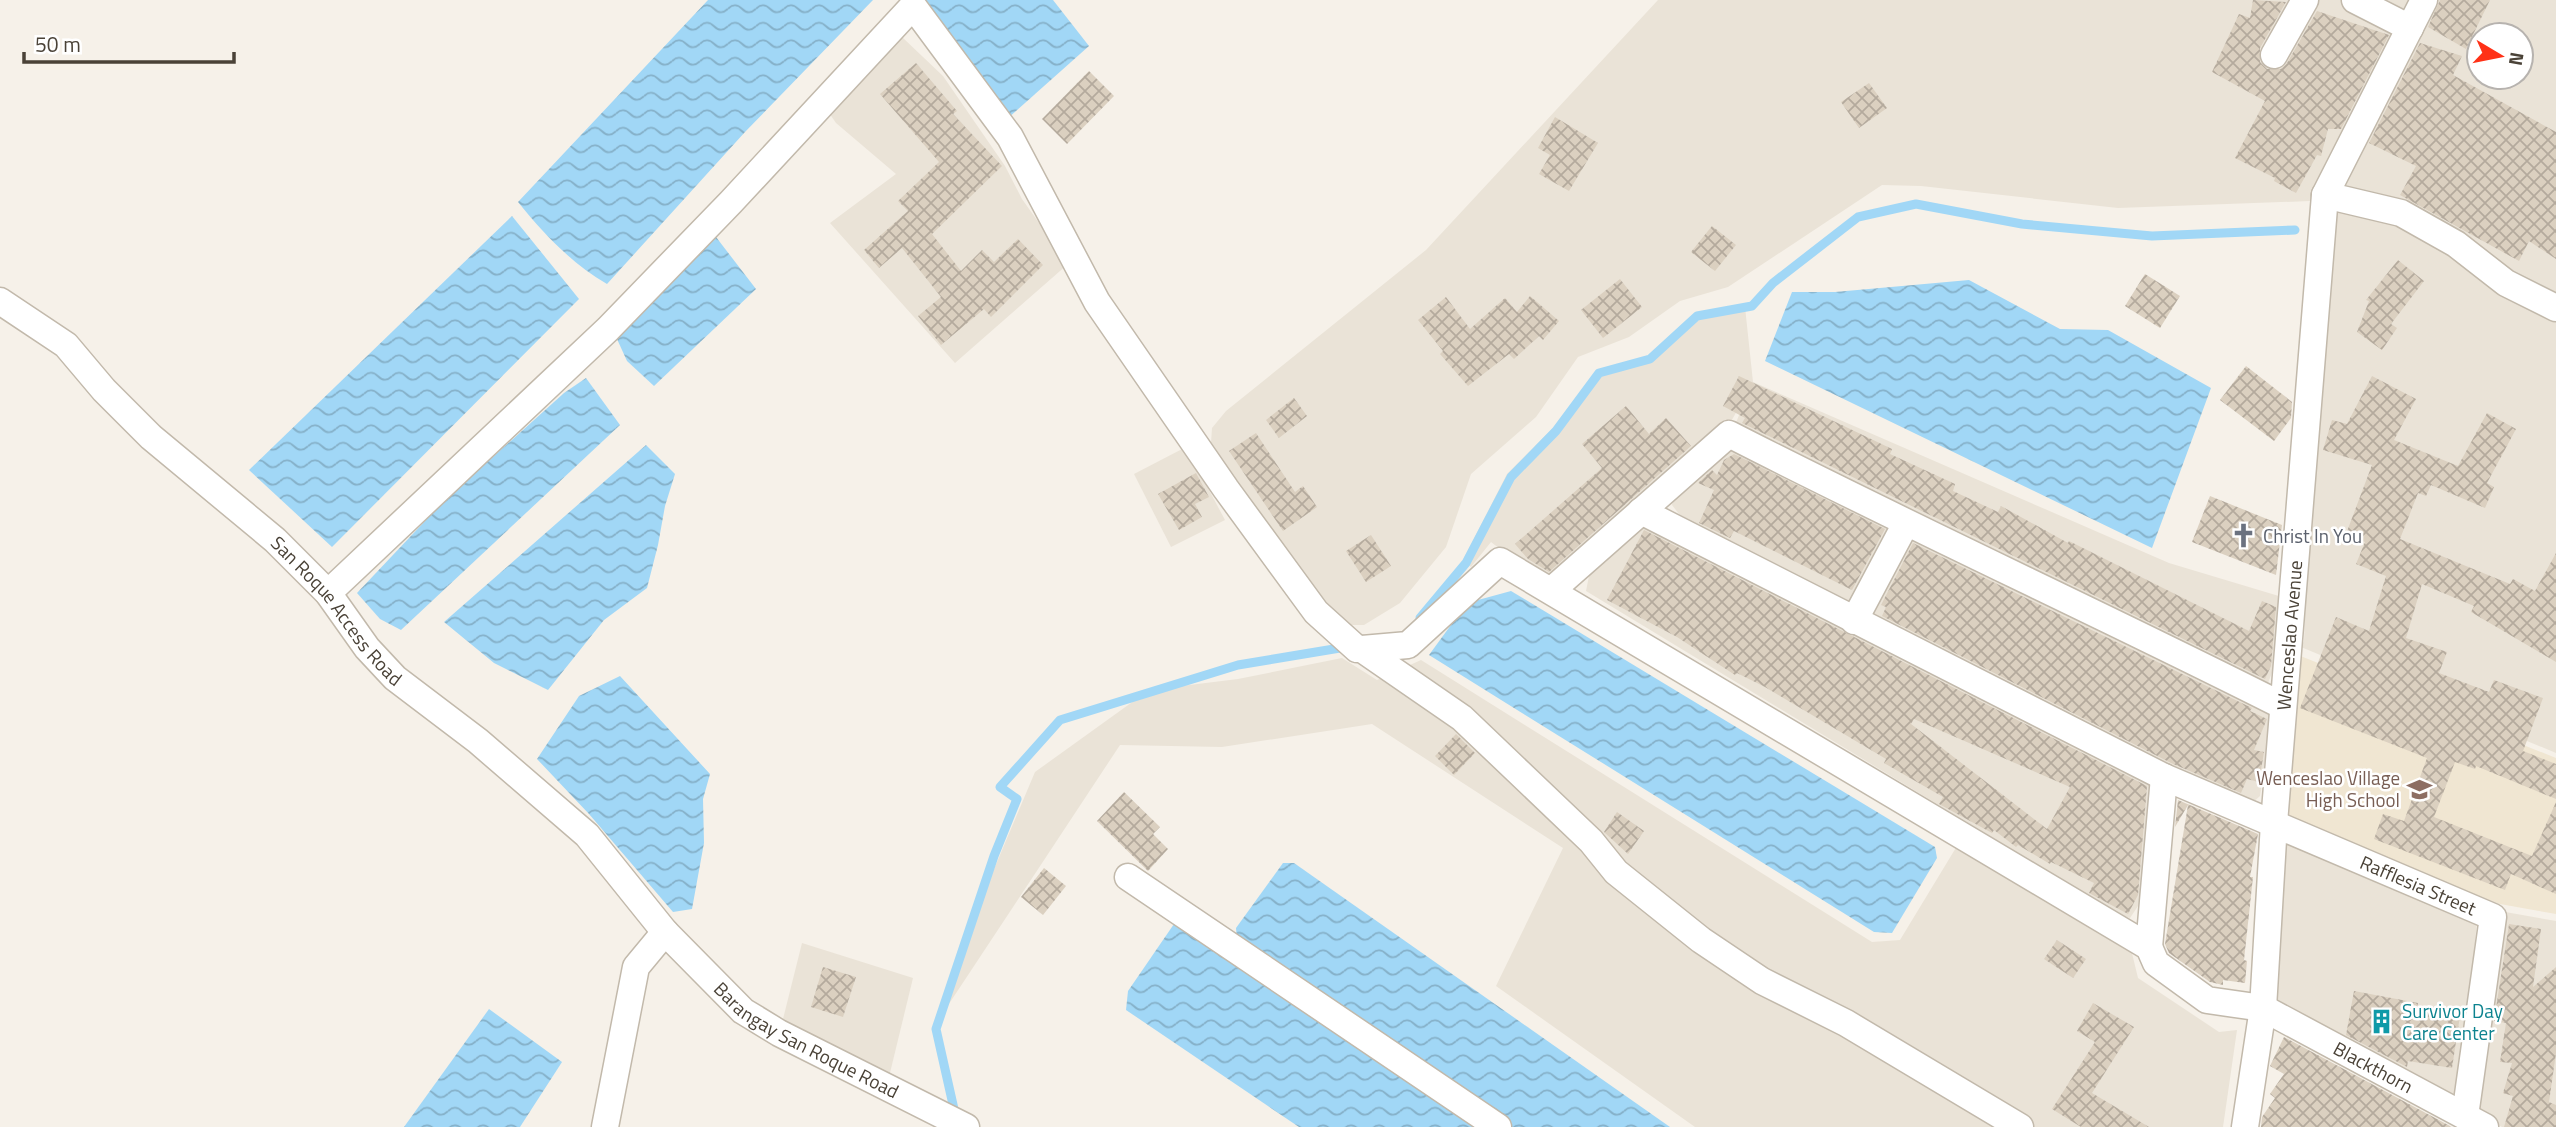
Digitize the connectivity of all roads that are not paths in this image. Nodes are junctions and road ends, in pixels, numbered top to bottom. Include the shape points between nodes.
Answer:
1 (2305, 0) edge
2 (2355, 0) edge
3 (2424, 0) edge
4 (2410, 28) junction
5 (2274, 55) dead end
6 (2325, 195) junction
7 (0, 301) edge
8 (2556, 308) edge
9 (1641, 511) junction
10 (1905, 525) junction
11 (1552, 590) junction
12 (328, 593) junction
13 (1854, 621) junction
14 (1362, 649) junction
15 (2283, 706) junction
16 (2164, 777) junction
17 (2274, 823) junction
18 (1128, 877) dead end
19 (665, 932) junction
20 (2149, 947) junction
21 (2263, 1008) junction
22 (2475, 1122) edge
23 (605, 1127) edge
24 (967, 1127) edge
25 (1498, 1127) edge
26 (2020, 1127) edge
27 (2245, 1127) edge

1 - 5 street
2 - 4 street
3 - 4 street, Wenceslao Avenue
4 - 6 street, Wenceslao Avenue
6 - 8 street via 2402,213 2456,244 2507,283
6 - 15 street, Wenceslao Avenue
7 - 12 street, San Roque Access Road via 66,345 151,437 275,540
9 - 10 street via 1729,434
9 - 11 street
9 - 13 street
10 - 13 street
10 - 15 street via 2095,611
11 - 14 street via 1500,561 1408,645
11 - 20 street
12 - 14 street via 608,329 913,6 1010,137 1097,302 1226,489 1316,612
12 - 19 street, San Roque Access Road via 395,678 478,741 587,835
13 - 16 street
14 - 26 street via 1462,718 1591,841 1616,872 1701,940 1762,981 1846,1023
15 - 17 street, Wenceslao Avenue
16 - 17 street
16 - 20 street
17 - 21 street, Wenceslao Avenue
17 - 22 street, Rafflesia Street via 2493,917
18 - 25 street
19 - 23 street via 636,967
19 - 24 street, Barangay San Roque Road via 743,1011
20 - 21 street via 2156,963 2207,1000
21 - 22 street, Blackthorn
21 - 27 street, Wenceslao Avenue

